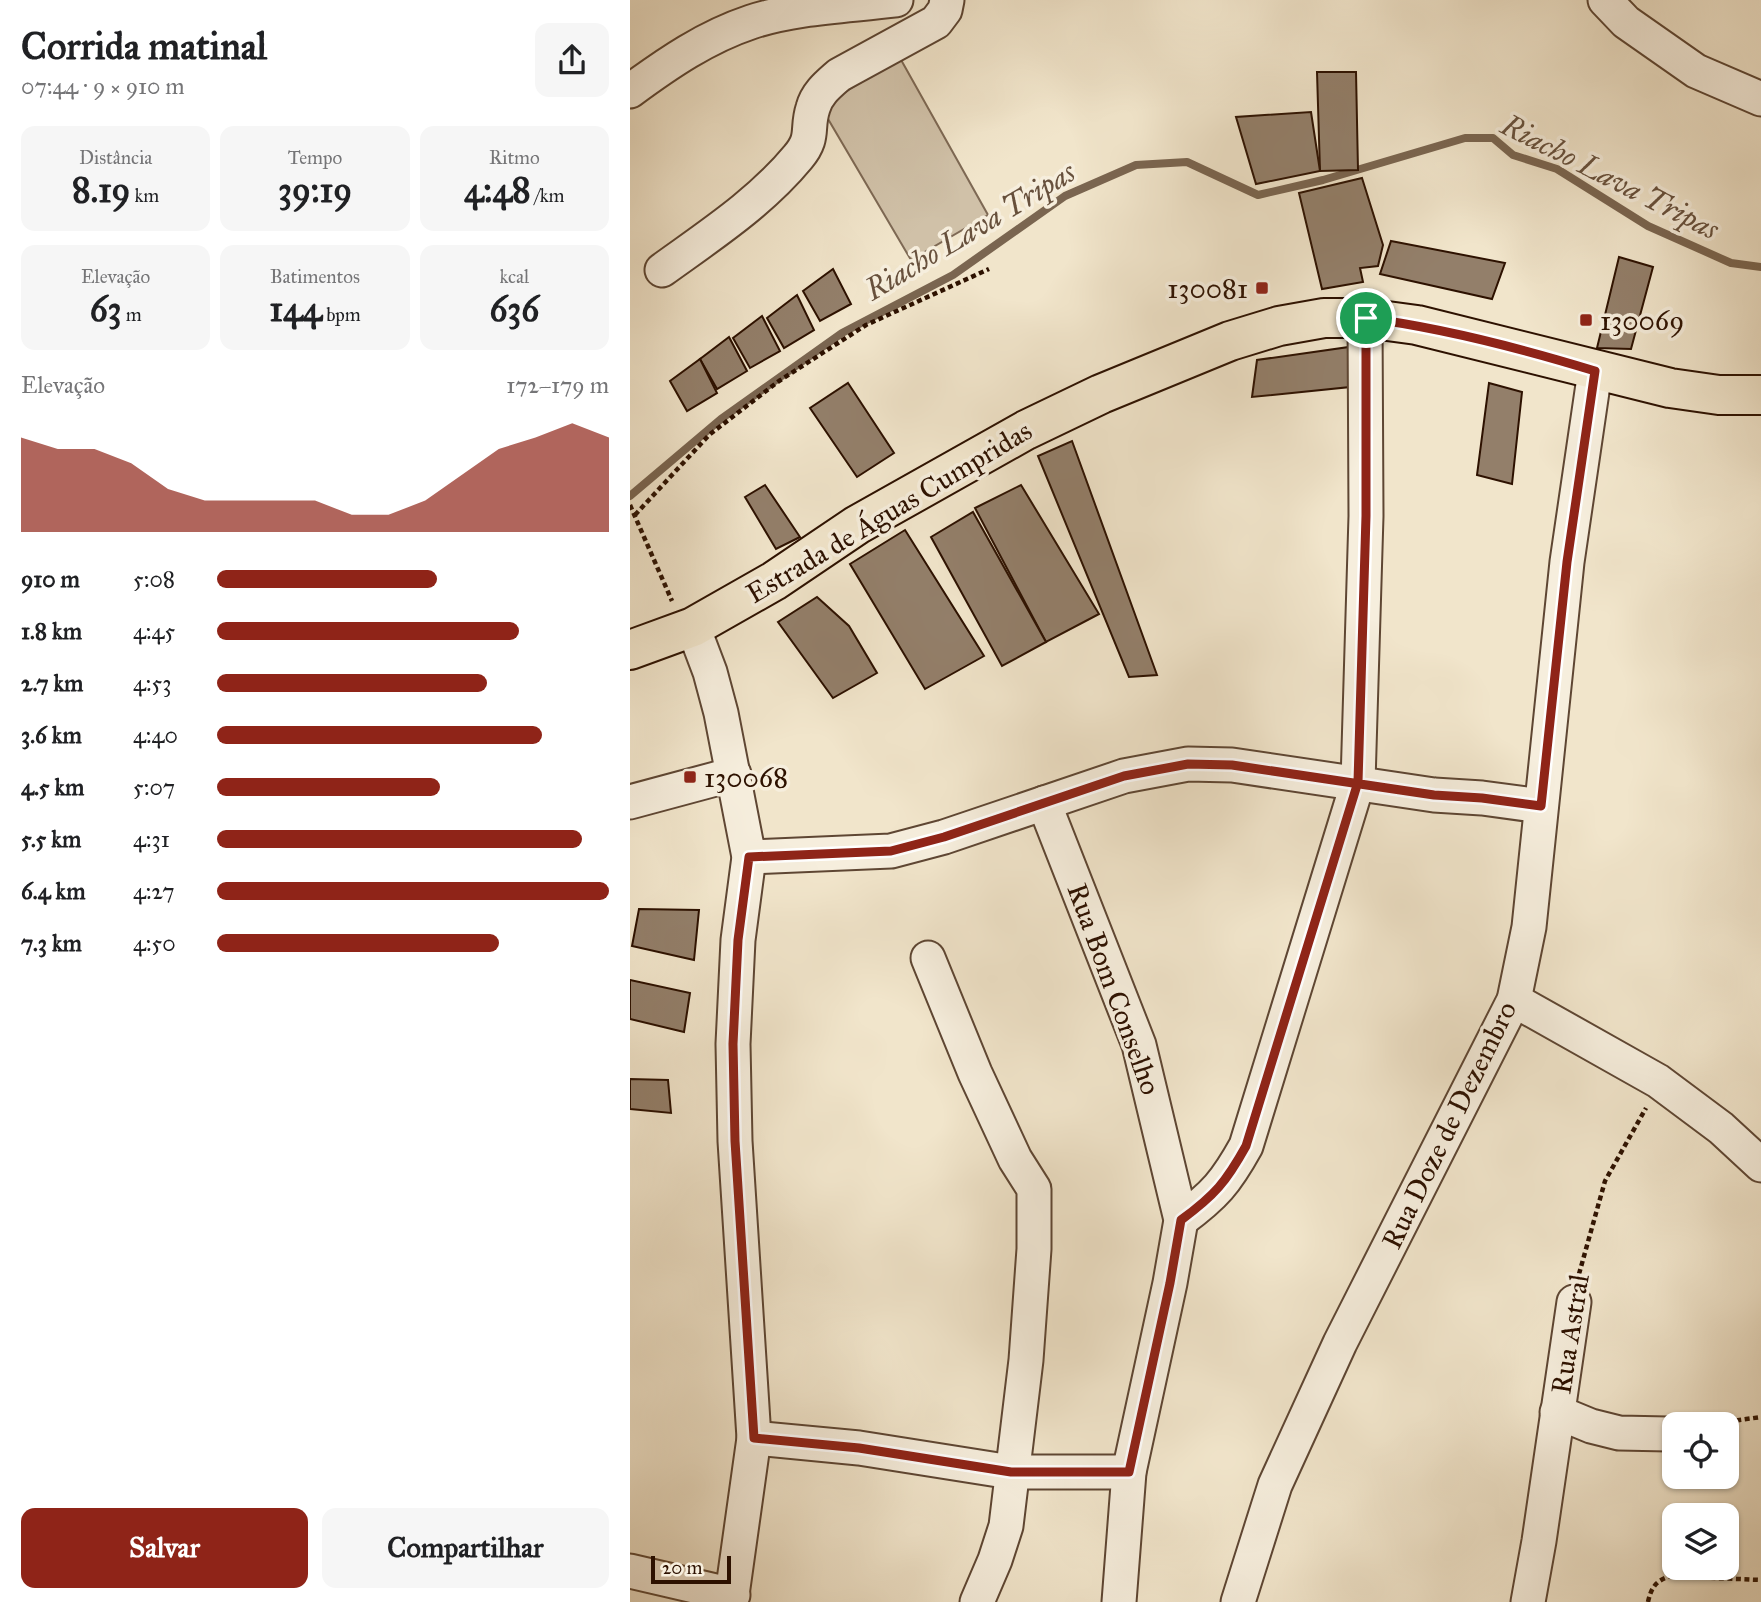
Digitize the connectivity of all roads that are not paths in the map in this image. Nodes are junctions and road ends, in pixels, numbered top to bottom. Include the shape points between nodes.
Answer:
1 (895, 0) edge
2 (947, 0) edge
3 (1605, 0) edge
4 (630, 91) edge
5 (1761, 100) edge
6 (662, 270) dead end
7 (1366, 318) junction
8 (1595, 371) junction
9 (1761, 395) edge
10 (689, 629) junction
11 (630, 650) edge
12 (734, 774) junction
13 (1358, 782) junction
14 (630, 802) edge
15 (1044, 803) junction
16 (1541, 806) junction
17 (749, 857) junction
18 (928, 958) dead end
19 (1514, 1000) junction
20 (1761, 1165) edge
21 (1181, 1220) junction
22 (1574, 1302) road end
23 (1557, 1412) junction
24 (1662, 1434) edge
25 (754, 1438) junction
26 (1011, 1472) junction
27 (1129, 1472) junction
28 (630, 1571) edge
29 (732, 1598) edge
30 (977, 1602) edge
31 (1119, 1602) edge
32 (1238, 1602) edge
33 (1528, 1602) edge

1 - 4 street via 753,21 699,43
2 - 6 street via 946,10 936,22 826,86 812,108 810,139 798,157 731,220
3 - 5 street via 1626,22 1696,71
7 - 8 main road, Estrada de Águas Cumpridas via 1418,325
7 - 10 main road, Estrada de Águas Cumpridas via 1324,318 1279,326 1101,394 925,485
7 - 13 street
8 - 9 main road, Estrada de Águas Cumpridas via 1670,388
8 - 16 street, Rua Doze de Dezembro via 1567,562
10 - 11 main road, Estrada de Águas Cumpridas
10 - 12 street via 710,671
12 - 14 street
12 - 17 street
13 - 15 street via 1232,765 1188,764 1124,776
13 - 16 street
13 - 21 street via 1246,1146 1211,1198
15 - 17 street via 891,851
15 - 21 street, Rua Bom Conselho via 1139,1045
16 - 19 street, Rua Doze de Dezembro via 1528,926
17 - 25 street via 738,940 733,1044
18 - 26 street via 975,1073 1034,1189 1026,1360
19 - 20 street via 1658,1081
19 - 32 street, Rua Doze de Dezembro via 1340,1343 1275,1485
21 - 27 street
22 - 23 street, Rua Astral
23 - 24 street via 1619,1433
23 - 33 street, Rua Astral
25 - 26 street via 859,1448
25 - 29 street
26 - 27 street
26 - 30 street via 1006,1526
27 - 31 street
28 - 29 street

